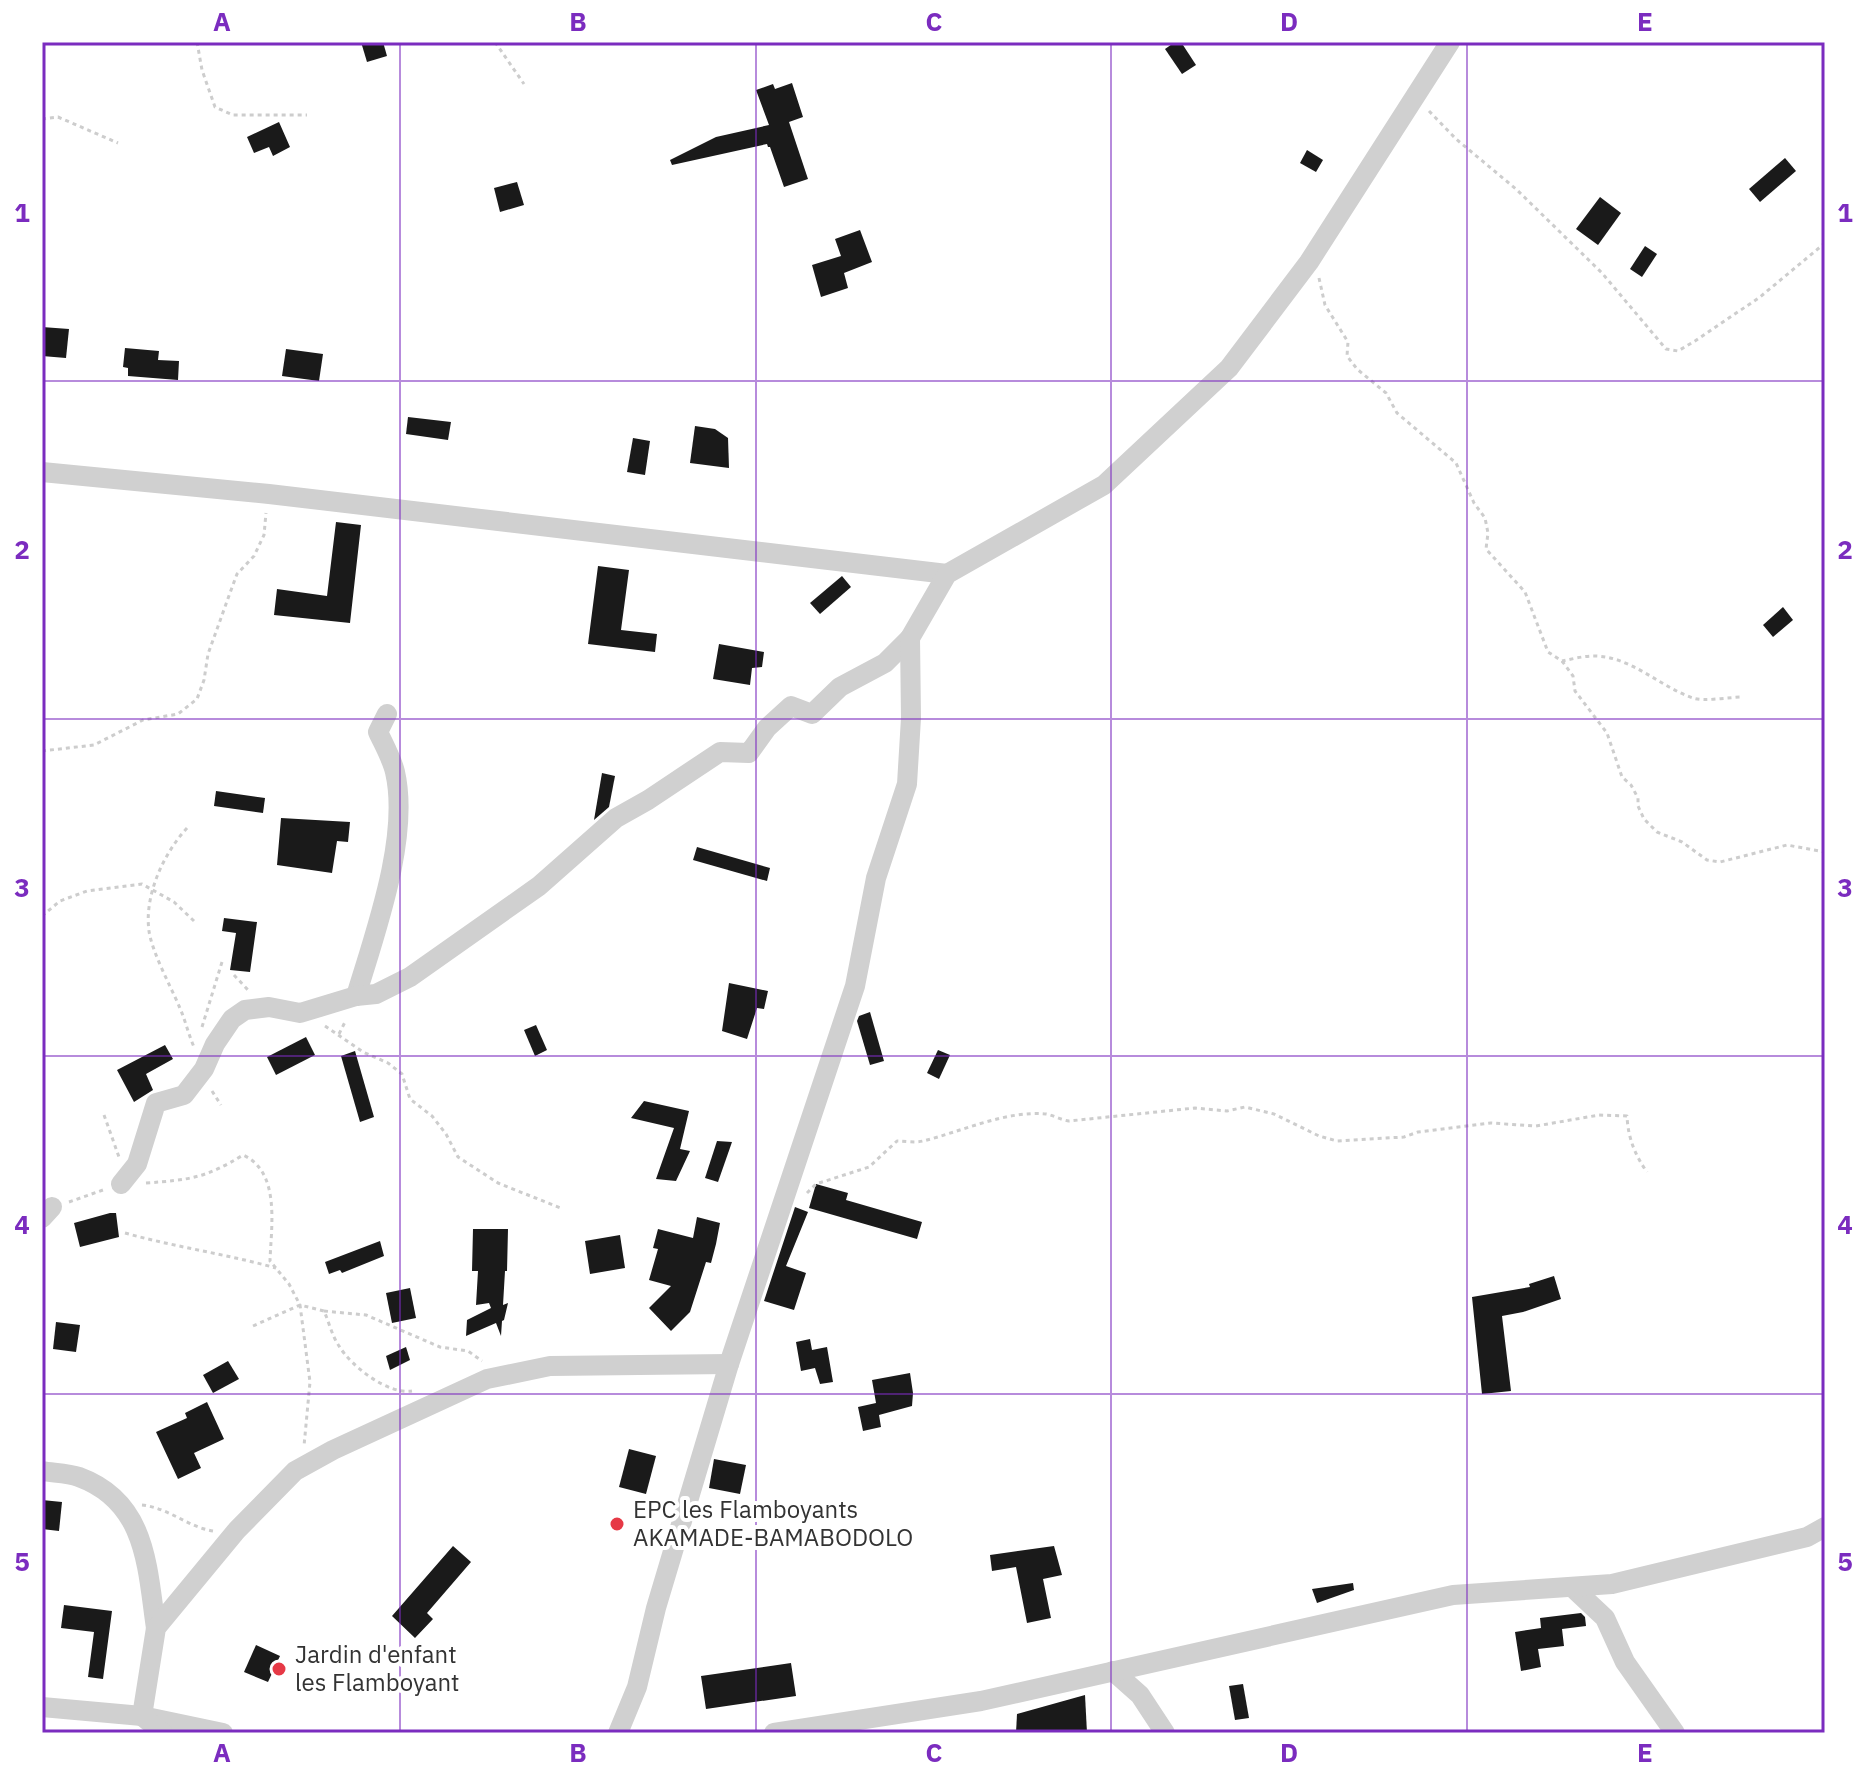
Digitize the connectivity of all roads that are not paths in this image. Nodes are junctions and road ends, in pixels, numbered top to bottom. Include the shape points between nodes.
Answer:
1 (1450, 42) edge
2 (42, 472) edge
3 (947, 574) junction
4 (910, 638) junction
5 (387, 714) dead end
6 (356, 996) junction
7 (125, 1179) road end
8 (729, 1364) junction
9 (42, 1471) edge
10 (1825, 1527) edge
11 (1572, 1587) junction
12 (156, 1628) junction
13 (1113, 1671) junction
14 (42, 1707) edge
15 (142, 1716) junction
16 (163, 1733) edge
17 (223, 1733) edge
18 (618, 1733) edge
19 (774, 1733) edge
20 (1165, 1733) edge
21 (1675, 1733) edge

1 - 3 street via 1309,262 1229,368 1104,485
2 - 3 street
3 - 4 street
4 - 6 street via 885,663 840,687 812,714 791,706 749,753 720,752 616,818 539,886 410,977 376,994
4 - 8 street via 907,784 876,878 855,986
5 - 6 street via 378,732 395,772 391,878
6 - 7 street via 300,1013 269,1007 245,1010 232,1019 184,1095 156,1103 137,1164
8 - 12 street via 550,1366 477,1383 295,1471 237,1530
8 - 18 street via 637,1687
9 - 12 street via 78,1476 119,1502 139,1532
10 - 11 street via 1807,1537 1612,1584
11 - 13 street via 1453,1595
11 - 21 street via 1605,1618 1625,1662
12 - 15 street
13 - 19 street via 981,1701
13 - 20 street via 1140,1695
14 - 15 street
15 - 16 street
15 - 17 street

